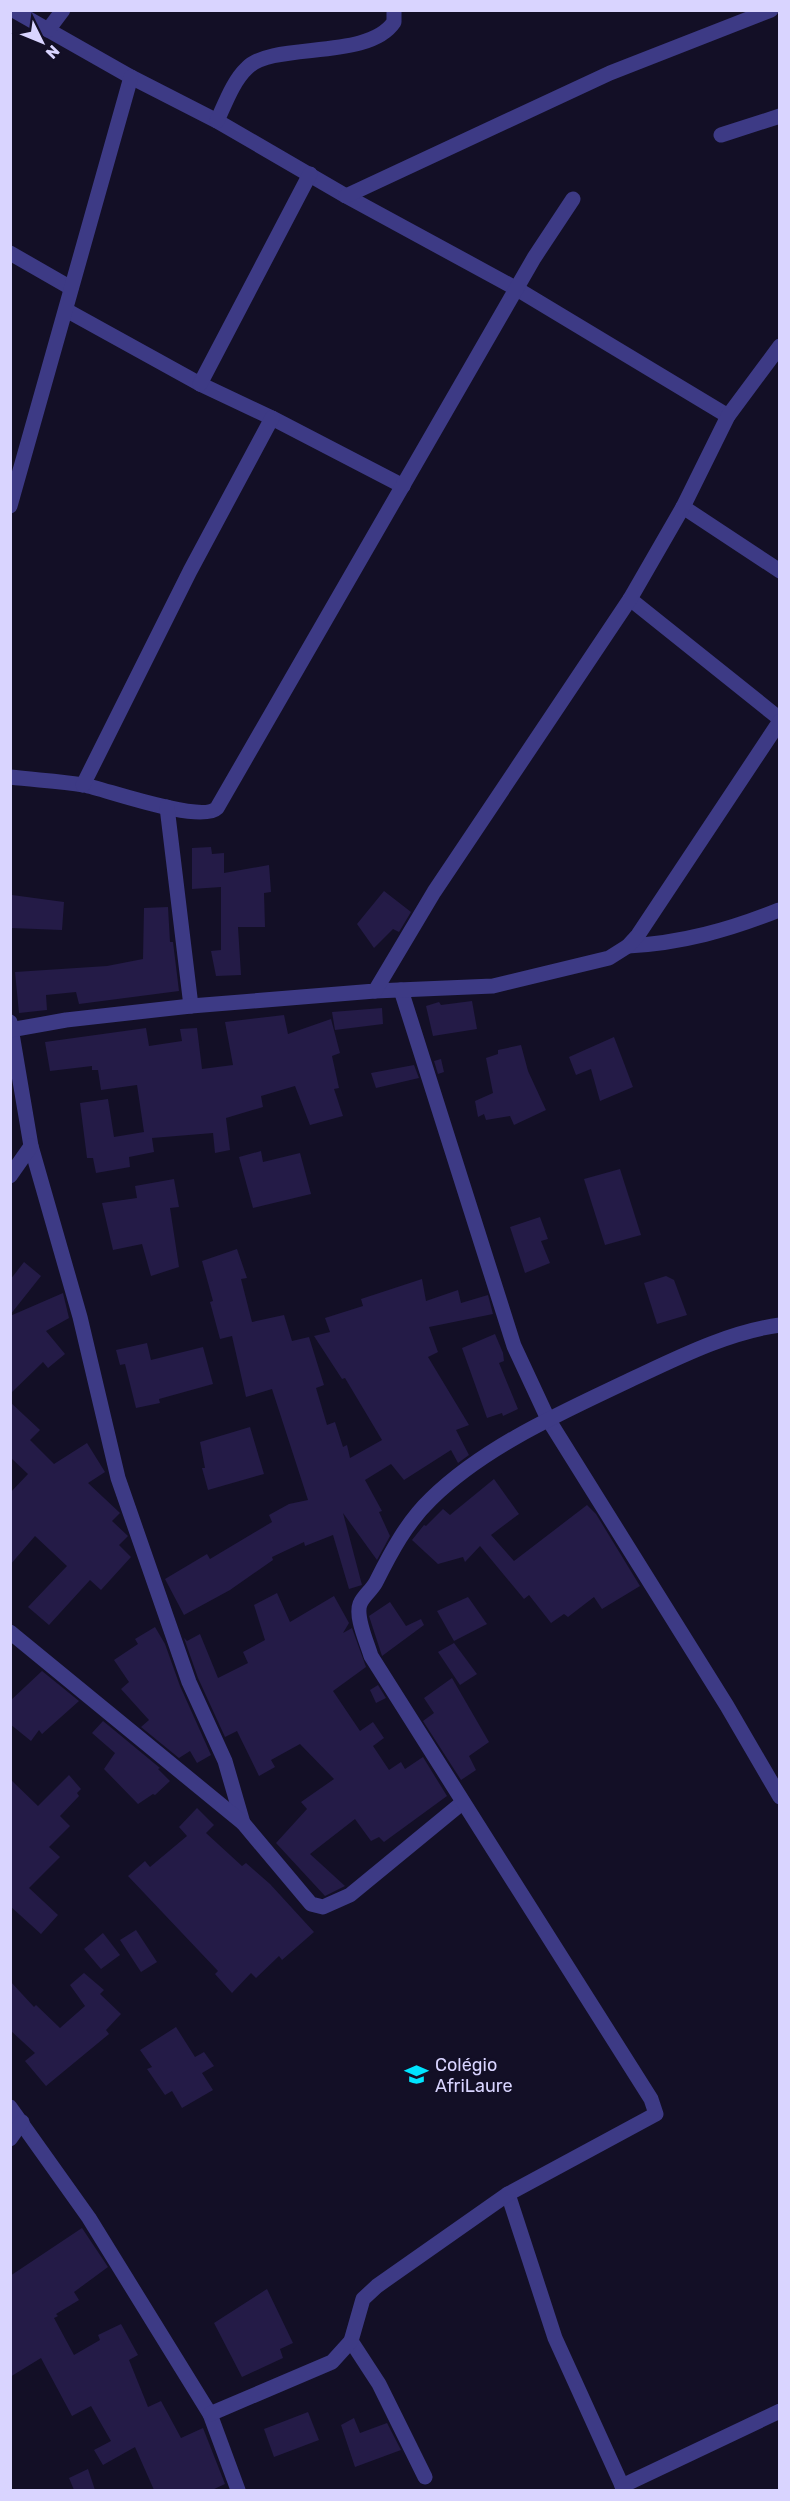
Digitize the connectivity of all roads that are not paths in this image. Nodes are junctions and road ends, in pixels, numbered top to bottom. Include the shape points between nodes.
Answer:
1 (13, 10) edge
2 (63, 10) edge
3 (394, 10) edge
4 (771, 10) edge
5 (48, 30) junction
6 (131, 77) junction
7 (780, 116) edge
8 (217, 121) junction
9 (721, 135) dead end
10 (310, 174) junction
11 (346, 196) junction
12 (573, 199) dead end
13 (10, 253) edge
14 (71, 288) junction
15 (517, 289) junction
16 (66, 310) junction
17 (780, 346) edge
18 (200, 384) junction
19 (728, 416) junction
20 (272, 418) junction
21 (402, 486) junction
22 (10, 506) edge
23 (683, 507) junction
24 (780, 571) edge
25 (630, 599) junction
26 (780, 720) edge
27 (10, 777) edge
28 (82, 785) junction
29 (167, 807) junction
30 (779, 910) edge
31 (628, 946) junction
32 (375, 990) junction
33 (401, 990) junction
34 (191, 1006) junction
35 (11, 1027) edge
36 (31, 1146) junction
37 (10, 1176) edge
38 (780, 1324) edge
39 (548, 1419) junction
40 (10, 1632) edge
41 (778, 1790) edge
42 (462, 1803) junction
43 (243, 1823) junction
44 (10, 2107) edge
45 (22, 2122) junction
46 (10, 2139) edge
47 (508, 2194) junction
48 (351, 2341) junction
49 (780, 2411) edge
50 (210, 2414) junction
51 (425, 2477) dead end
52 (623, 2488) edge
53 (238, 2490) edge

1 - 5 street
2 - 5 street
3 - 8 street via 394,22 381,35 342,47 255,62 240,76
4 - 11 street via 610,73
5 - 6 street
6 - 8 street
6 - 14 street
7 - 9 street
8 - 10 street
10 - 11 street
10 - 18 street
11 - 15 street
12 - 15 street
13 - 14 street
14 - 16 street
15 - 19 street
15 - 21 street
16 - 18 street
16 - 22 street
17 - 19 street
18 - 20 street
19 - 23 street
20 - 21 street
20 - 28 street
21 - 29 street via 217,808 207,814
23 - 24 street
23 - 25 street
25 - 26 street
25 - 32 street via 434,892
26 - 31 street
27 - 28 street
28 - 29 street
29 - 34 street
30 - 31 street via 709,936
31 - 33 street via 609,958 493,986
32 - 33 street
32 - 34 street
33 - 39 street via 514,1346
34 - 35 street
35 - 36 street
36 - 37 street
36 - 43 street via 80,1317 118,1478 189,1682 225,1761
38 - 39 street via 761,1327 674,1360
39 - 41 street
39 - 42 street via 467,1469 430,1499 392,1548 375,1584 360,1604 358,1618 371,1656
40 - 43 street
42 - 43 street via 350,1895 322,1907 311,1904
42 - 47 street via 656,2108 654,2117
44 - 45 street
45 - 46 street
45 - 50 street via 89,2218
47 - 48 street via 363,2299
47 - 52 street via 555,2338
48 - 50 street via 332,2362
48 - 51 street via 379,2384
49 - 52 street
50 - 53 street

